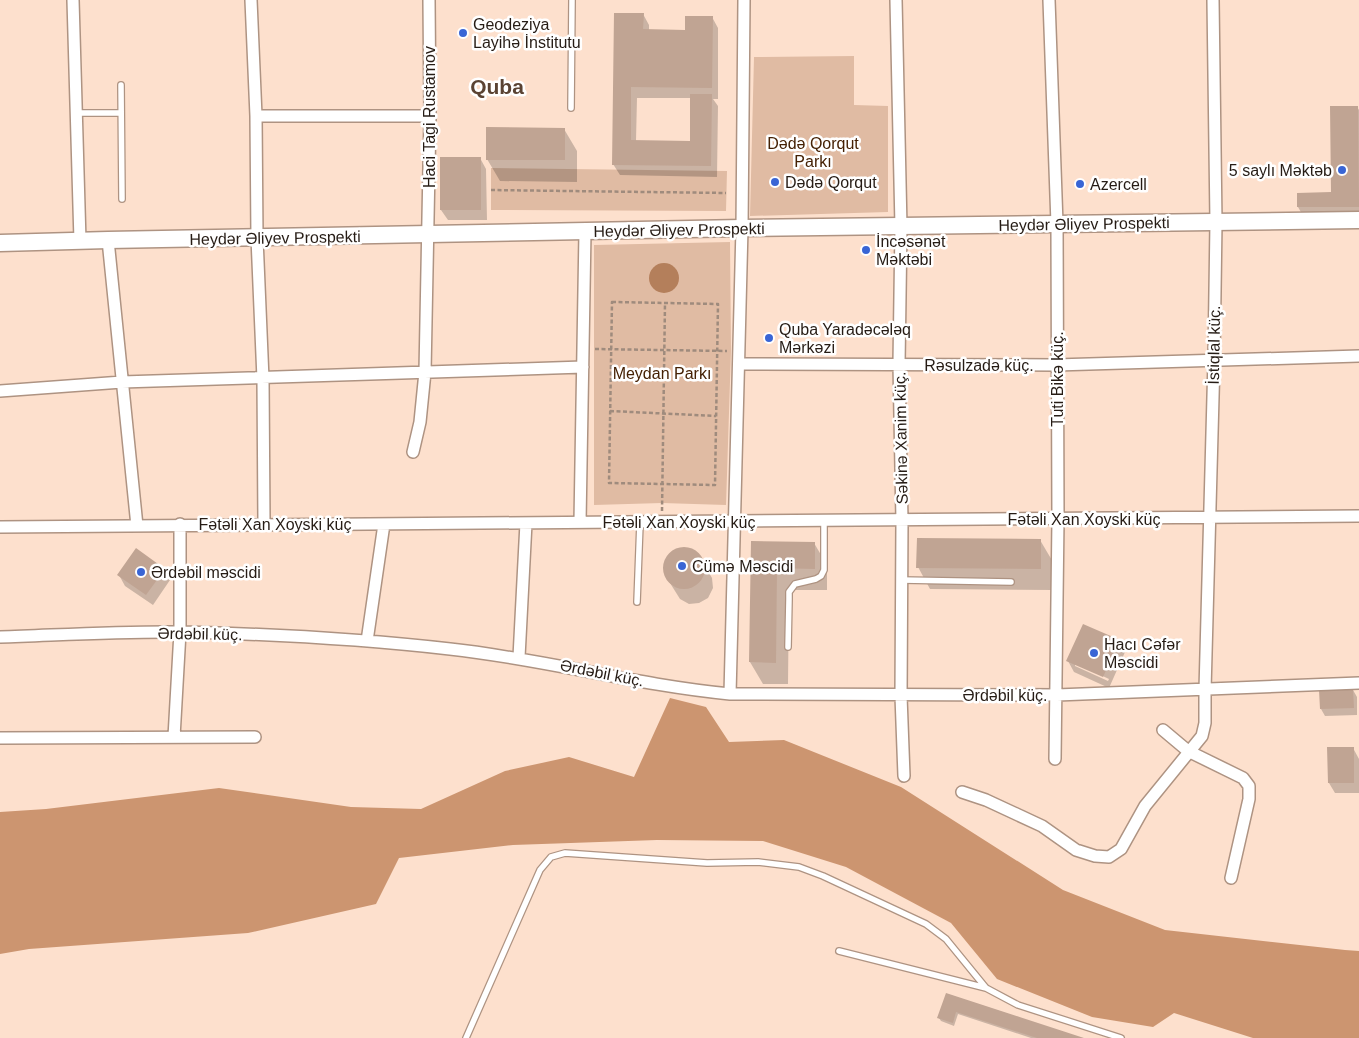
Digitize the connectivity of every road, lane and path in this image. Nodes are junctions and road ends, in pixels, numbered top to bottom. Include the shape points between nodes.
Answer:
1 (72, 0) edge
2 (251, 0) edge
3 (429, 0) edge
4 (572, 0) edge
5 (744, 0) edge
6 (896, 0) edge
7 (1049, 0) edge
8 (1213, 0) edge
9 (121, 85) dead end
10 (571, 108) dead end
11 (76, 113) junction
12 (121, 113) junction
13 (256, 116) junction
14 (430, 116) junction
15 (491, 190) dead end
16 (726, 193) dead end
17 (122, 199) dead end
18 (1359, 220) edge
19 (1216, 222) junction
20 (1057, 224) junction
21 (901, 227) junction
22 (742, 228) junction
23 (585, 232) junction
24 (428, 235) junction
25 (257, 238) junction
26 (108, 240) junction
27 (80, 241) junction
28 (0, 243) edge
29 (665, 303) junction
30 (583, 349) junction
31 (611, 350) junction
32 (663, 350) junction
33 (717, 350) junction
34 (738, 351) junction
35 (1359, 356) edge
36 (1214, 360) junction
37 (738, 364) junction
38 (900, 364) junction
39 (1056, 365) junction
40 (583, 367) junction
41 (425, 372) junction
42 (263, 379) junction
43 (122, 382) junction
44 (0, 391) edge
45 (610, 411) junction
46 (663, 412) junction
47 (716, 416) junction
48 (413, 452) dead end
49 (663, 484) junction
50 (1359, 516) edge
51 (1210, 518) junction
52 (1058, 519) junction
53 (902, 521) junction
54 (580, 522) junction
55 (735, 522) junction
56 (824, 522) junction
57 (526, 523) junction
58 (640, 523) junction
59 (662, 523) junction
60 (180, 524) junction
61 (264, 524) junction
62 (384, 524) junction
63 (138, 526) junction
64 (0, 527) edge
65 (901, 580) junction
66 (1011, 582) dead end
67 (637, 602) dead end
68 (180, 632) junction
69 (0, 637) edge
70 (367, 641) junction
71 (788, 647) dead end
72 (519, 657) junction
73 (1359, 683) edge
74 (1205, 690) junction
75 (730, 694) junction
76 (1057, 695) junction
77 (901, 696) junction
78 (1162, 730) dead end
79 (174, 737) junction
80 (255, 737) dead end
81 (0, 738) edge
82 (1188, 751) junction
83 (1055, 759) dead end
84 (904, 776) dead end
85 (962, 792) dead end
86 (1231, 878) dead end
87 (839, 951) dead end
88 (986, 988) junction
89 (466, 1038) edge
90 (1121, 1038) edge

1 - 11 street
2 - 13 street
3 - 14 street, Haci Tagi Rustamov
4 - 10 lane
5 - 22 street
6 - 21 street, Səkinə Xanim küç.
7 - 20 street, Tuti Bikə küç.
8 - 19 street, İstiqlal küç.
9 - 12 lane
11 - 12 lane
11 - 27 street
12 - 17 lane
13 - 14 street
13 - 25 street
14 - 24 street, Haci Tagi Rustamov
15 - 16 path
18 - 19 street, Heydər Əliyev Prospekti
19 - 20 street, Heydər Əliyev Prospekti
19 - 36 street, İstiqlal küç.
20 - 21 street, Heydər Əliyev Prospekti
20 - 39 street, Tuti Bikə küç.
21 - 22 street, Heydər Əliyev Prospekti
21 - 38 street, Səkinə Xanim küç.
22 - 23 street, Heydər Əliyev Prospekti
22 - 34 street
23 - 24 street, Heydər Əliyev Prospekti
23 - 30 street
24 - 25 street, Heydər Əliyev Prospekti
24 - 41 street, Haci Tagi Rustamov
25 - 26 street, Heydər Əliyev Prospekti
25 - 42 street
26 - 27 street, Heydər Əliyev Prospekti
26 - 43 street
27 - 28 street, Heydər Əliyev Prospekti
29 - 31 path via 612,302
29 - 32 path
29 - 33 path via 718,304
30 - 31 path
30 - 40 street
31 - 32 path
31 - 45 path
32 - 33 path
32 - 46 path
33 - 34 path
33 - 47 path
34 - 37 street
35 - 36 street, Rəsulzadə küç.
36 - 39 street, Rəsulzadə küç.
36 - 51 street, İstiqlal küç.
37 - 38 street, Rəsulzadə küç.
37 - 55 street
38 - 39 street, Rəsulzadə küç.
38 - 53 street, Səkinə Xanim küç.
39 - 52 street, Tuti Bikə küç.
40 - 41 street
40 - 54 street
41 - 42 street
41 - 48 street, Haci Tagi Rustamov
42 - 43 street
42 - 61 street
43 - 44 street
43 - 63 street
45 - 46 path
45 - 49 path via 609,483
46 - 47 path
46 - 49 path
47 - 49 path via 715,485
49 - 59 path
50 - 51 street, Fətəli Xan Xoyski küç
51 - 52 street, Fətəli Xan Xoyski küç
51 - 74 street, İstiqlal küç.
52 - 53 street, Fətəli Xan Xoyski küç
52 - 76 street, Tuti Bikə küç.
53 - 56 street, Fətəli Xan Xoyski küç
53 - 65 street, Səkinə Xanim küç.
54 - 57 street, Fətəli Xan Xoyski küç
54 - 58 street, Fətəli Xan Xoyski küç
55 - 56 street, Fətəli Xan Xoyski küç
55 - 59 street, Fətəli Xan Xoyski küç
55 - 75 street
56 - 71 lane via 822,576 795,584 789,592
57 - 62 street, Fətəli Xan Xoyski küç
57 - 72 street
58 - 59 street, Fətəli Xan Xoyski küç
58 - 67 lane
60 - 61 street, Fətəli Xan Xoyski küç
60 - 63 street, Fətəli Xan Xoyski küç
60 - 68 street
61 - 62 street, Fətəli Xan Xoyski küç
62 - 70 street
63 - 64 street, Fətəli Xan Xoyski küç
65 - 66 lane
65 - 77 street, Səkinə Xanim küç.
68 - 69 street, Ərdəbil küç.
68 - 70 street, Ərdəbil küç.
68 - 79 street
70 - 72 street, Ərdəbil küç.
72 - 75 street, Ərdəbil küç. via 691,690
73 - 74 street, Ərdəbil küç.
74 - 76 street, Ərdəbil küç.
74 - 82 street via 1202,736
75 - 77 street, Ərdəbil küç.
76 - 77 street, Ərdəbil küç.
76 - 83 street, Tuti Bikə küç.
77 - 84 street, Səkinə Xanim küç.
78 - 82 street
79 - 80 street
79 - 81 street
82 - 85 street via 1145,806 1121,849 1109,857 1076,850 1042,826
82 - 86 street via 1243,778 1249,786
87 - 88 lane
88 - 89 lane via 946,939 926,924 799,867 758,862 707,863 565,853 551,857 540,870
88 - 90 lane via 1018,1005

